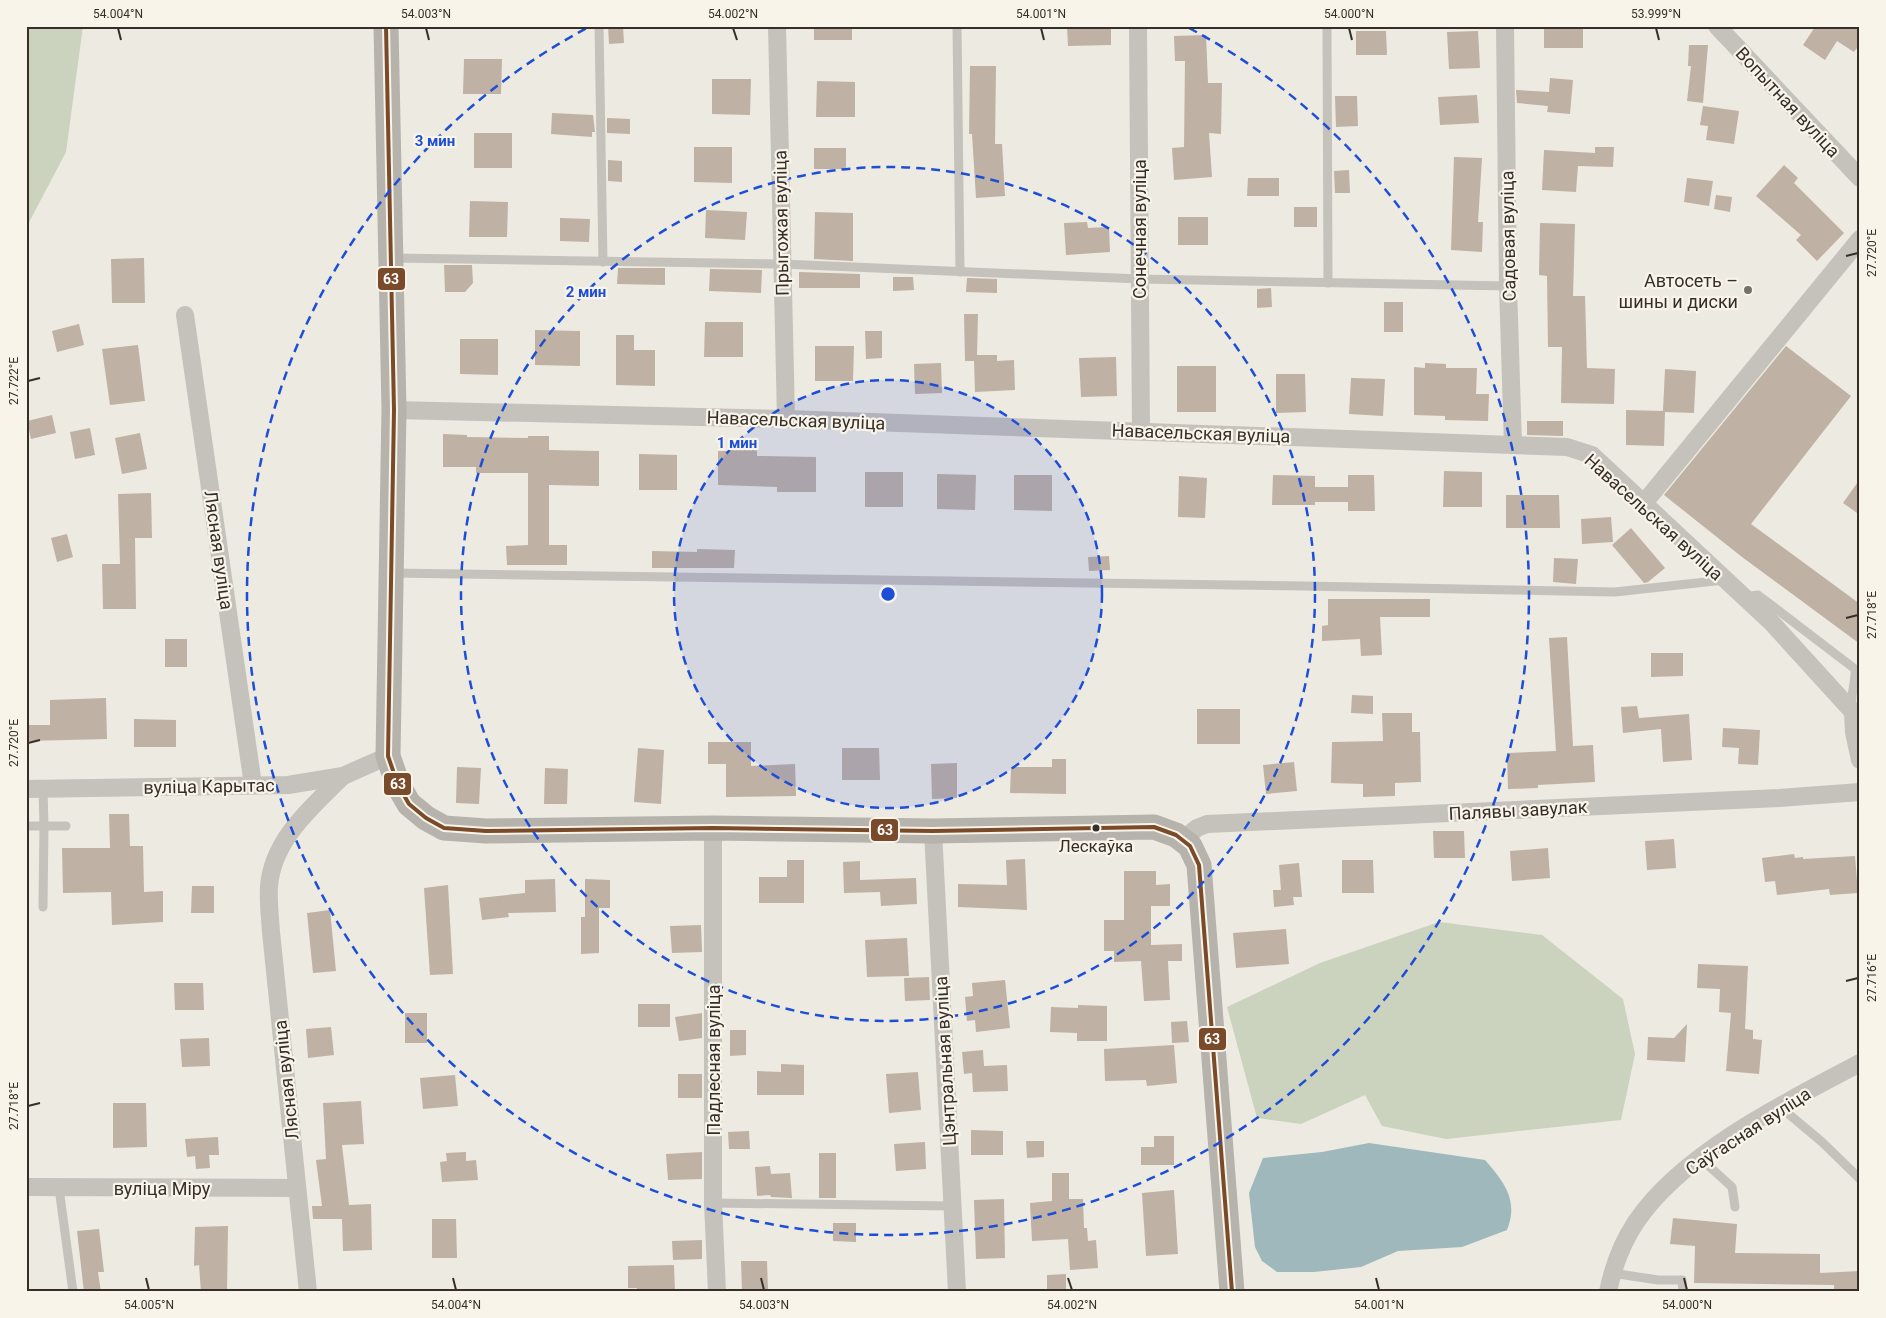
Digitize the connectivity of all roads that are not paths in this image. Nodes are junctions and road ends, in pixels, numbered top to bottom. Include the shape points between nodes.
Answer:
1 (386, 26) edge
2 (599, 26) edge
3 (777, 26) edge
4 (958, 26) edge
5 (1138, 26) edge
6 (1327, 26) edge
7 (1505, 26) edge
8 (1717, 26) edge
9 (1860, 178) edge
10 (1860, 239) edge
11 (391, 258) junction
12 (603, 262) junction
13 (782, 264) junction
14 (960, 272) junction
15 (1140, 279) junction
16 (1328, 283) junction
17 (1508, 286) junction
18 (185, 315) dead end
19 (394, 410) junction
20 (786, 420) junction
21 (1141, 431) junction
22 (1513, 445) junction
23 (1644, 503) junction
24 (391, 573) junction
25 (1724, 580) junction
26 (1743, 597) junction
27 (1853, 712) junction
28 (388, 756) junction
29 (1860, 760) edge
30 (343, 776) junction
31 (253, 785) junction
32 (34, 789) edge
33 (1860, 792) edge
34 (26, 826) edge
35 (44, 826) junction
36 (66, 826) dead end
37 (713, 828) junction
38 (933, 831) junction
39 (1182, 840) junction
40 (43, 907) dead end
41 (1860, 1063) edge
42 (1778, 1106) junction
43 (1700, 1158) junction
44 (1860, 1179) edge
45 (26, 1188) edge
46 (59, 1188) junction
47 (297, 1188) junction
48 (713, 1203) junction
49 (952, 1206) junction
50 (1735, 1208) dead end
51 (1612, 1272) junction
52 (73, 1292) edge
53 (308, 1292) edge
54 (717, 1292) edge
55 (957, 1292) edge
56 (1232, 1292) edge
57 (1608, 1292) edge
58 (1683, 1292) edge

1 - 11 main road
2 - 12 lane
3 - 13 street, Прыгожая вуліца
4 - 14 lane
5 - 15 street, Сонечная вуліца
6 - 16 lane
7 - 17 street, Садовая вуліца
8 - 9 street, Вопытная вуліца
10 - 23 street
11 - 12 lane
11 - 19 main road
12 - 13 lane
13 - 14 lane
13 - 20 street, Прыгожая вуліца
14 - 15 lane
15 - 16 lane
15 - 21 street, Сонечная вуліца
16 - 17 lane
17 - 22 street, Садовая вуліца
18 - 31 street, Лясная вуліца
19 - 20 street, Навасельская вуліца
19 - 24 main road
20 - 21 street, Навасельская вуліца
21 - 22 street, Навасельская вуліца
22 - 23 street, Навасельская вуліца via 1567,447 1592,455
23 - 25 street, Навасельская вуліца
24 - 25 lane via 1615,592
24 - 28 main road
25 - 26 street, Навасельская вуліца
26 - 27 street, Навасельская вуліца via 1772,623
26 - 27 lane via 1758,595 1855,669 1856,681 1850,697
27 - 29 street
28 - 30 street, вуліца Карытас
28 - 37 main road via 398,786 409,804 444,828
30 - 31 street, вуліца Карытас
30 - 47 street, Лясная вуліца via 290,831 272,868 269,885
31 - 32 street, вуліца Карытас
32 - 35 lane
33 - 39 street, Палявы завулак via 1207,824
34 - 35 lane
35 - 36 lane
35 - 40 lane
37 - 38 main road
37 - 48 street, Падлесная вуліца
38 - 39 main road via 1154,827
38 - 49 street, Цэнтральная вуліца
39 - 56 main road via 1190,846 1200,865
41 - 42 street, Саўгасная вуліца
42 - 43 street, Саўгасная вуліца
42 - 44 lane
43 - 50 lane via 1732,1187
43 - 51 street, Саўгасная вуліца via 1663,1190 1636,1222
45 - 46 street, вуліца Міру
46 - 47 street, вуліца Міру
46 - 52 lane
47 - 53 street, Лясная вуліца
48 - 49 lane
48 - 54 street, Падлесная вуліца
49 - 55 street, Цэнтральная вуліца
51 - 57 street, Саўгасная вуліца
51 - 58 lane via 1658,1280 1682,1280

